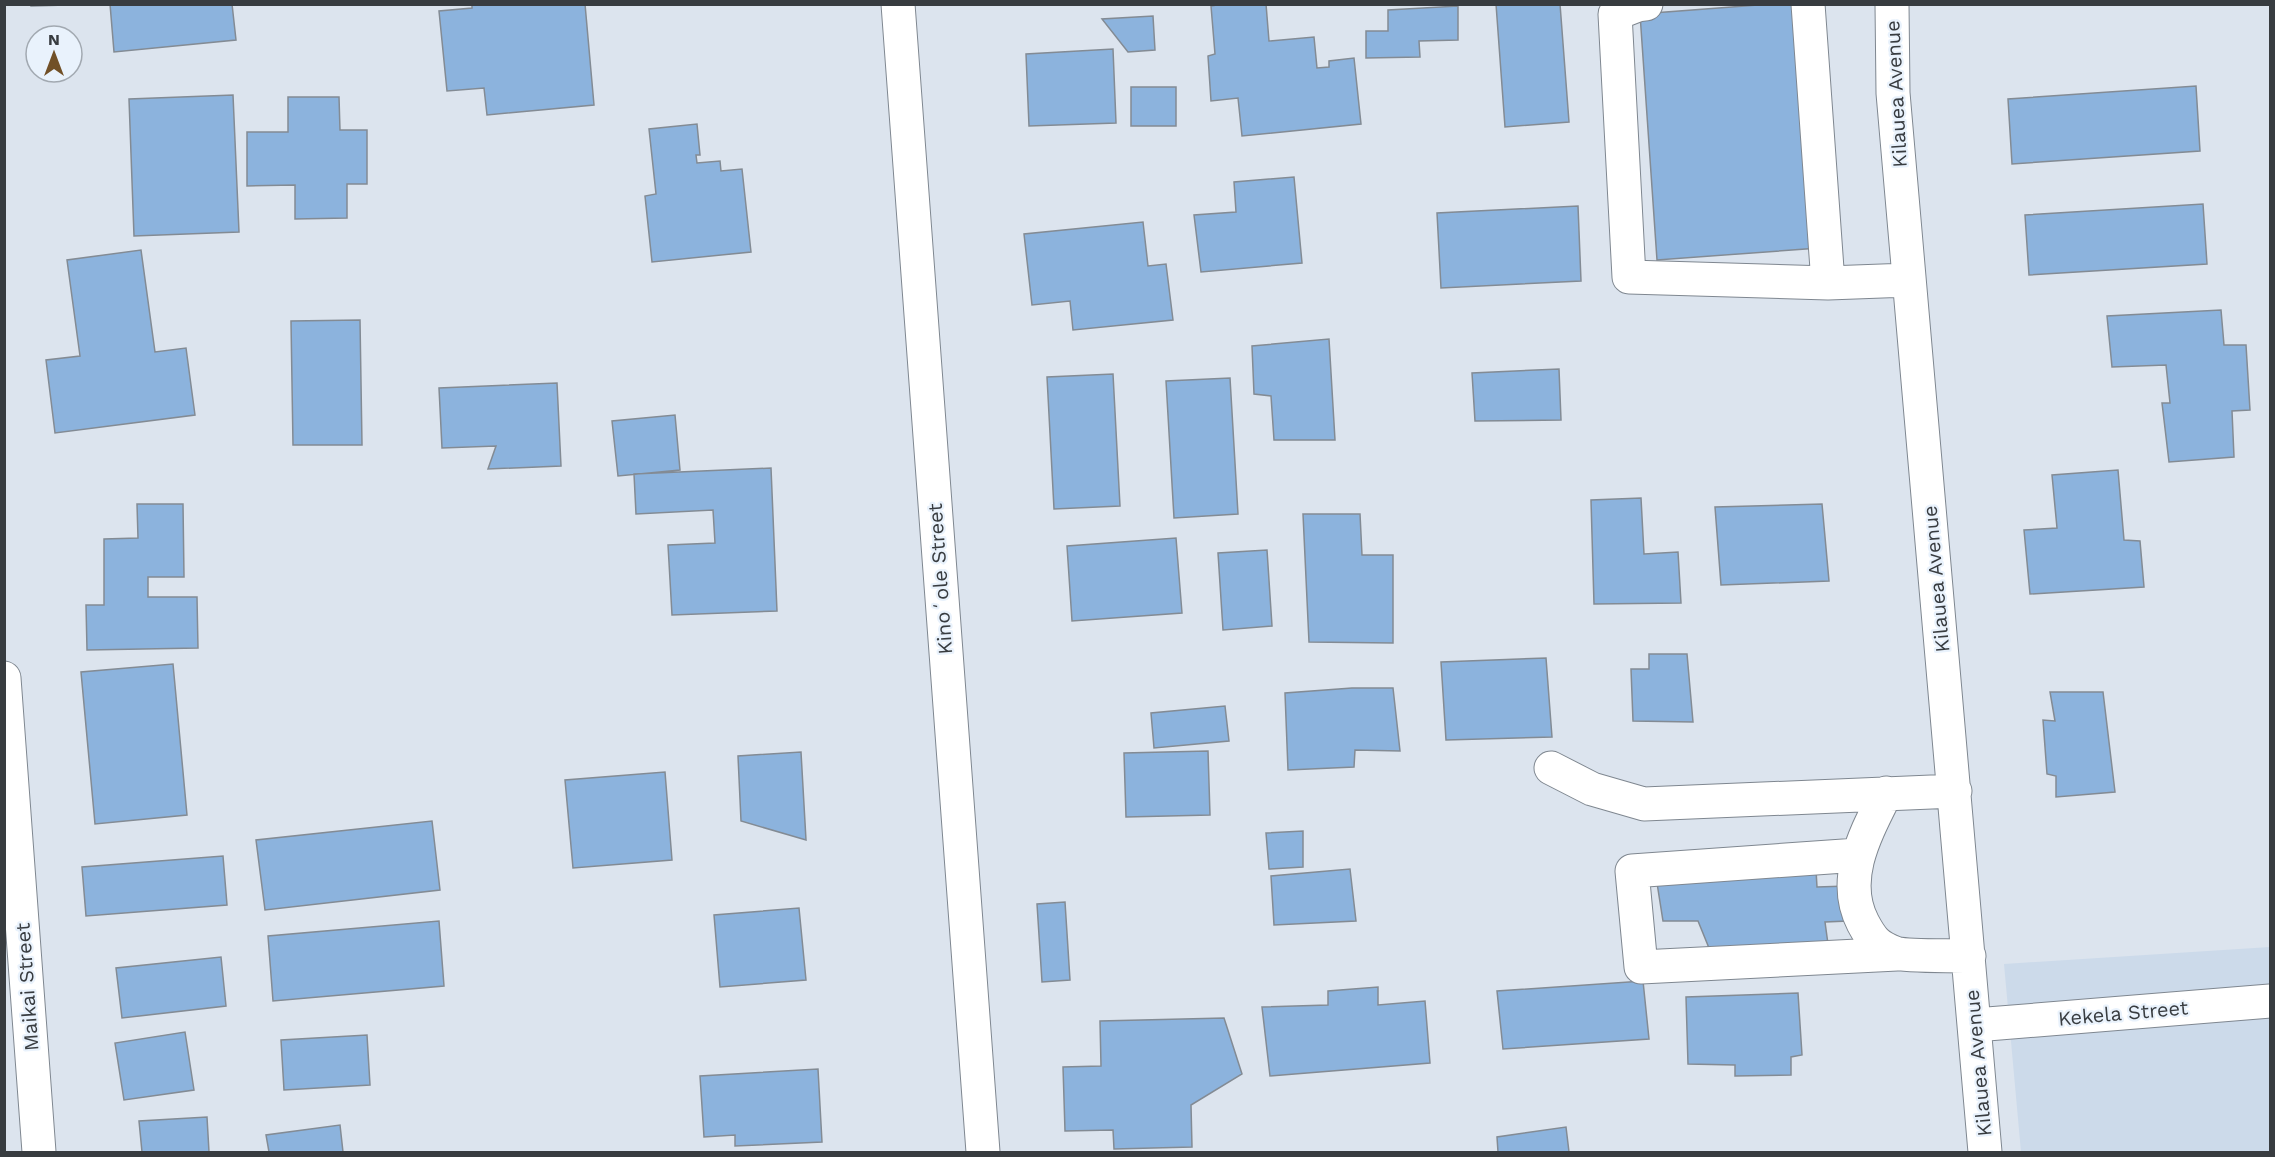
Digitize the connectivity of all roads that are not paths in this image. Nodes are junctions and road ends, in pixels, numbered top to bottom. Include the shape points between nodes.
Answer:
1 (898, 4) edge
2 (1646, 4) edge
3 (1808, 4) edge
4 (1892, 4) edge
5 (1903, 4) edge
6 (1617, 9) edge
7 (1893, 93) junction
8 (1910, 280) junction
9 (1828, 283) junction
10 (4, 678) edge
11 (1551, 768) dead end
12 (1955, 790) junction
13 (1886, 793) junction
14 (1858, 855) junction
15 (1897, 954) junction
16 (1969, 956) junction
17 (2271, 1001) edge
18 (1975, 1025) junction
19 (39, 1152) edge
20 (983, 1152) edge
21 (1985, 1152) edge

1 - 20 street, Kinoʻole Street
2 - 6 street
3 - 9 street
4 - 7 street, Kilauea Avenue
5 - 7 street
6 - 9 street via 1629,277
7 - 8 street, Kilauea Avenue
8 - 9 street
8 - 12 street, Kilauea Avenue
10 - 19 street, Maikai Street
11 - 13 street via 1592,789 1644,804
12 - 13 street
12 - 16 street, Kilauea Avenue
13 - 14 street
14 - 15 street via 1853,874 1858,912 1874,942
14 - 15 street via 1632,871 1641,967
15 - 16 street
16 - 18 street, Kilauea Avenue
17 - 18 street, Kekela Street
18 - 21 street, Kilauea Avenue

